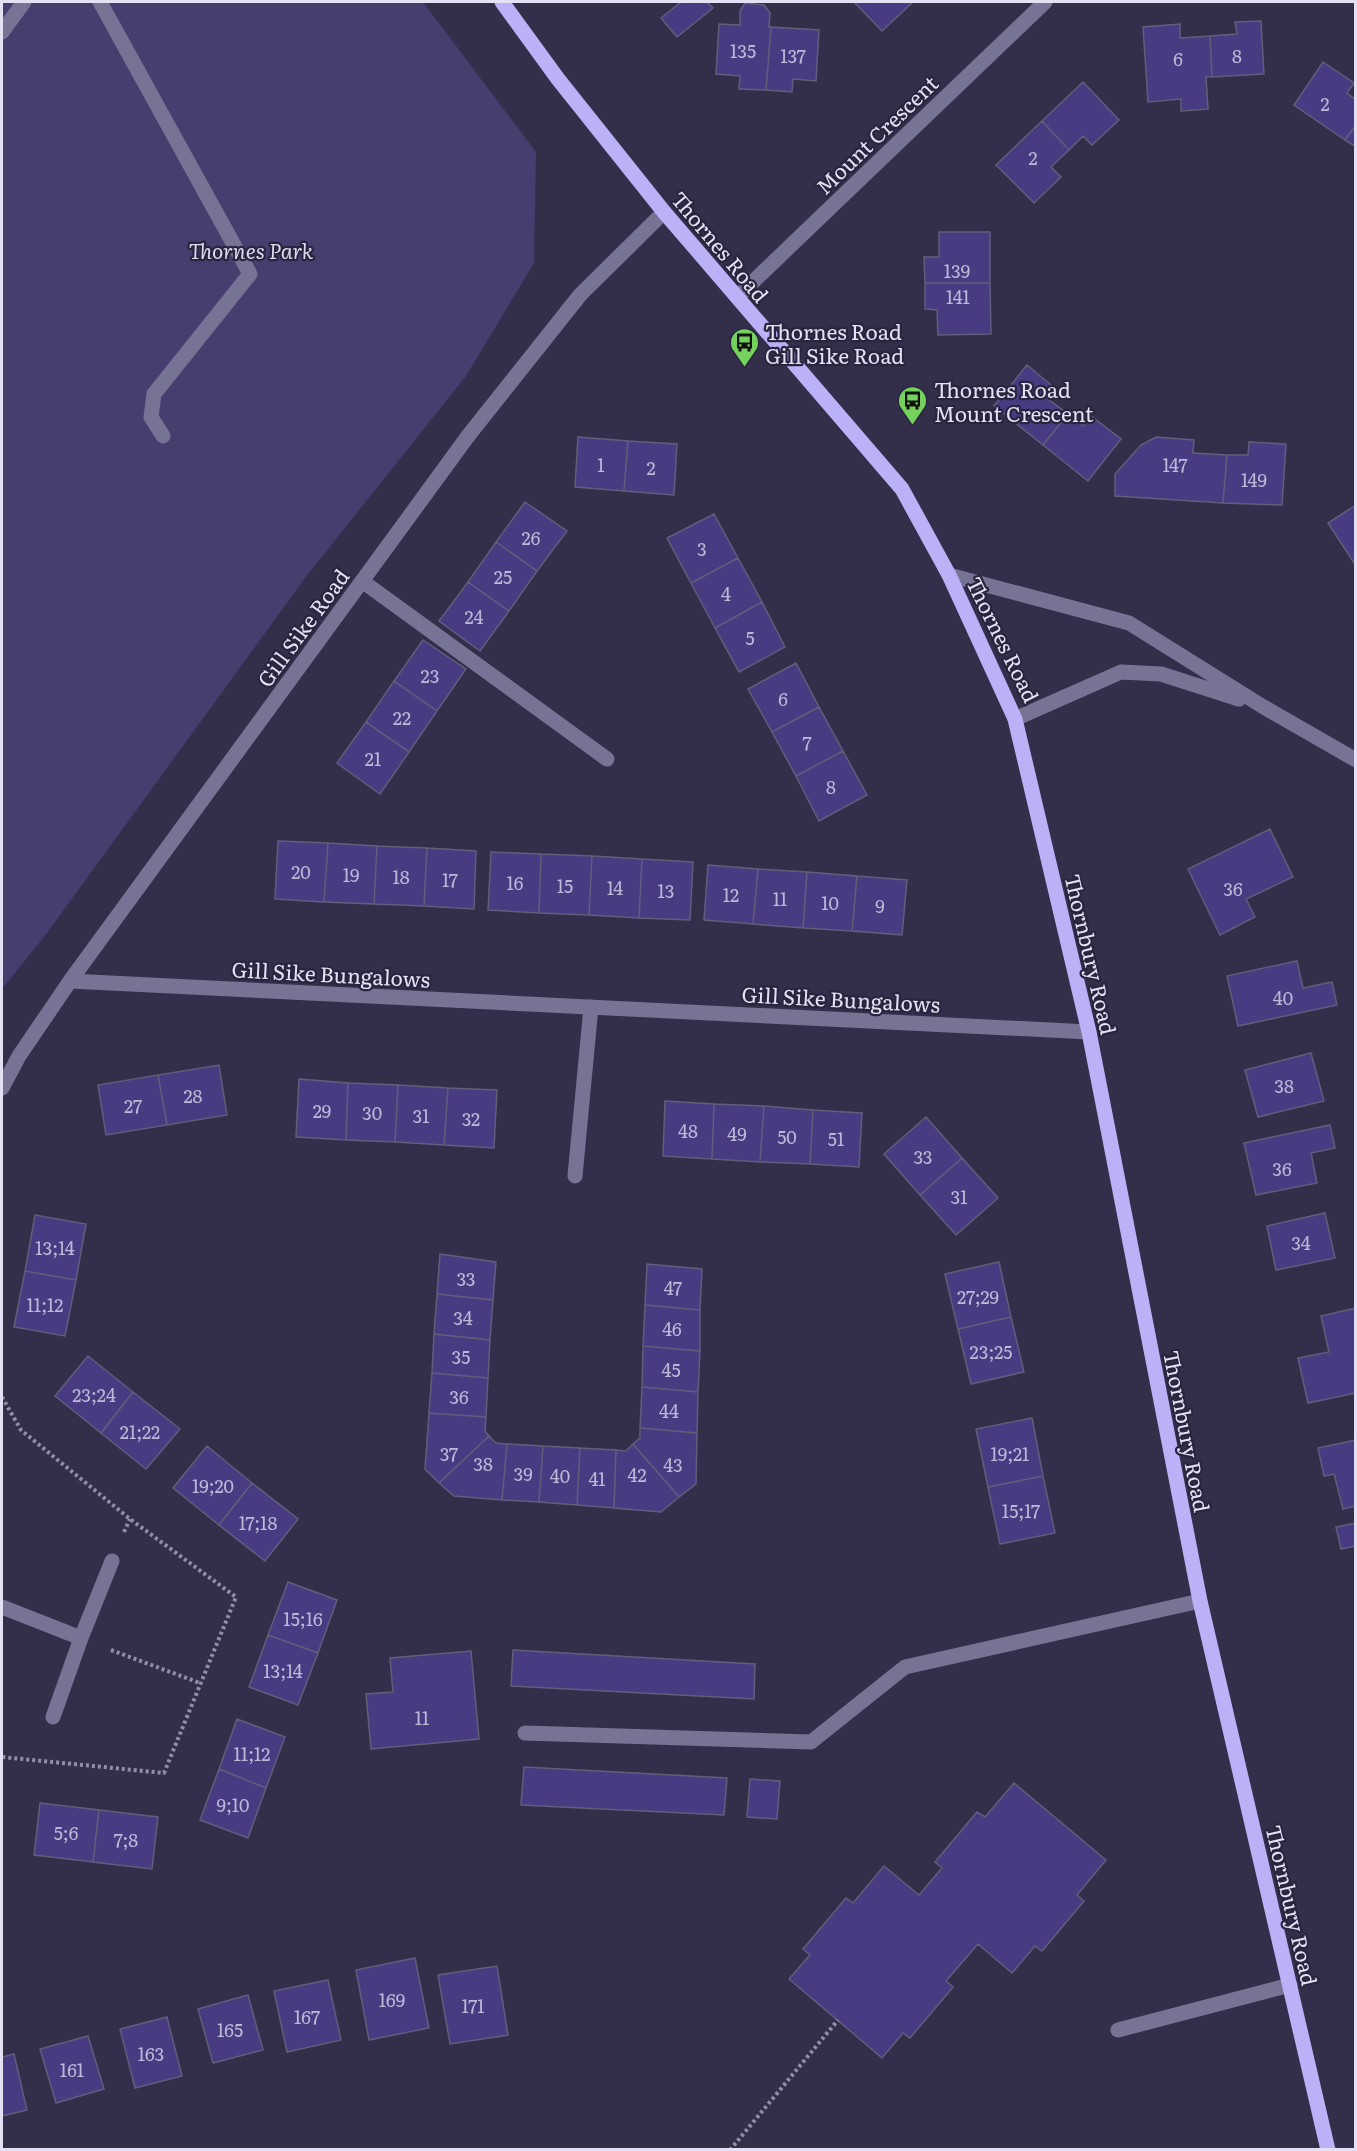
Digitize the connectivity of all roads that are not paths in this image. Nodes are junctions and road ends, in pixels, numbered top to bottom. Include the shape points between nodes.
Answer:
1 (24, 2) edge
2 (100, 2) edge
3 (502, 2) edge
4 (1045, 2) edge
5 (2, 32) edge
6 (664, 212) junction
7 (737, 297) junction
8 (163, 436) dead end
9 (949, 575) junction
10 (362, 581) junction
11 (1262, 706) junction
12 (1015, 719) junction
13 (607, 759) dead end
14 (1356, 760) edge
15 (70, 981) junction
16 (591, 1007) junction
17 (1089, 1032) junction
18 (2, 1088) edge
19 (575, 1176) dead end
20 (112, 1561) dead end
21 (1200, 1601) junction
22 (2, 1607) edge
23 (81, 1638) junction
24 (53, 1717) dead end
25 (525, 1733) dead end
26 (1290, 1985) junction
27 (1118, 2030) dead end
28 (1328, 2150) edge

1 - 5 street
2 - 8 street via 250,274 154,394 152,417
3 - 6 main road, Thornes Road
4 - 7 street, Mount Crescent
6 - 7 main road, Thornes Road
6 - 10 street, Gill Sike Road via 580,295 468,436
7 - 9 main road, Thornes Road via 902,489
9 - 11 street, Thornes Road via 1129,623
9 - 12 main road, Thornes Road
10 - 13 street
10 - 15 street, Gill Sike Road
11 - 12 street, Thornes Road via 1161,674 1121,672
11 - 14 street, Thornes Road
12 - 17 main road, Thornbury Road
15 - 16 street, Gill Sike Bungalows
15 - 18 street, Gill Sike Road
16 - 17 street, Gill Sike Bungalows
16 - 19 street
17 - 21 main road, Thornbury Road
20 - 23 street
21 - 25 street via 905,1667 811,1742
21 - 26 main road, Thornbury Road
22 - 23 street
23 - 24 street
26 - 27 street
26 - 28 main road, Thornbury Road

